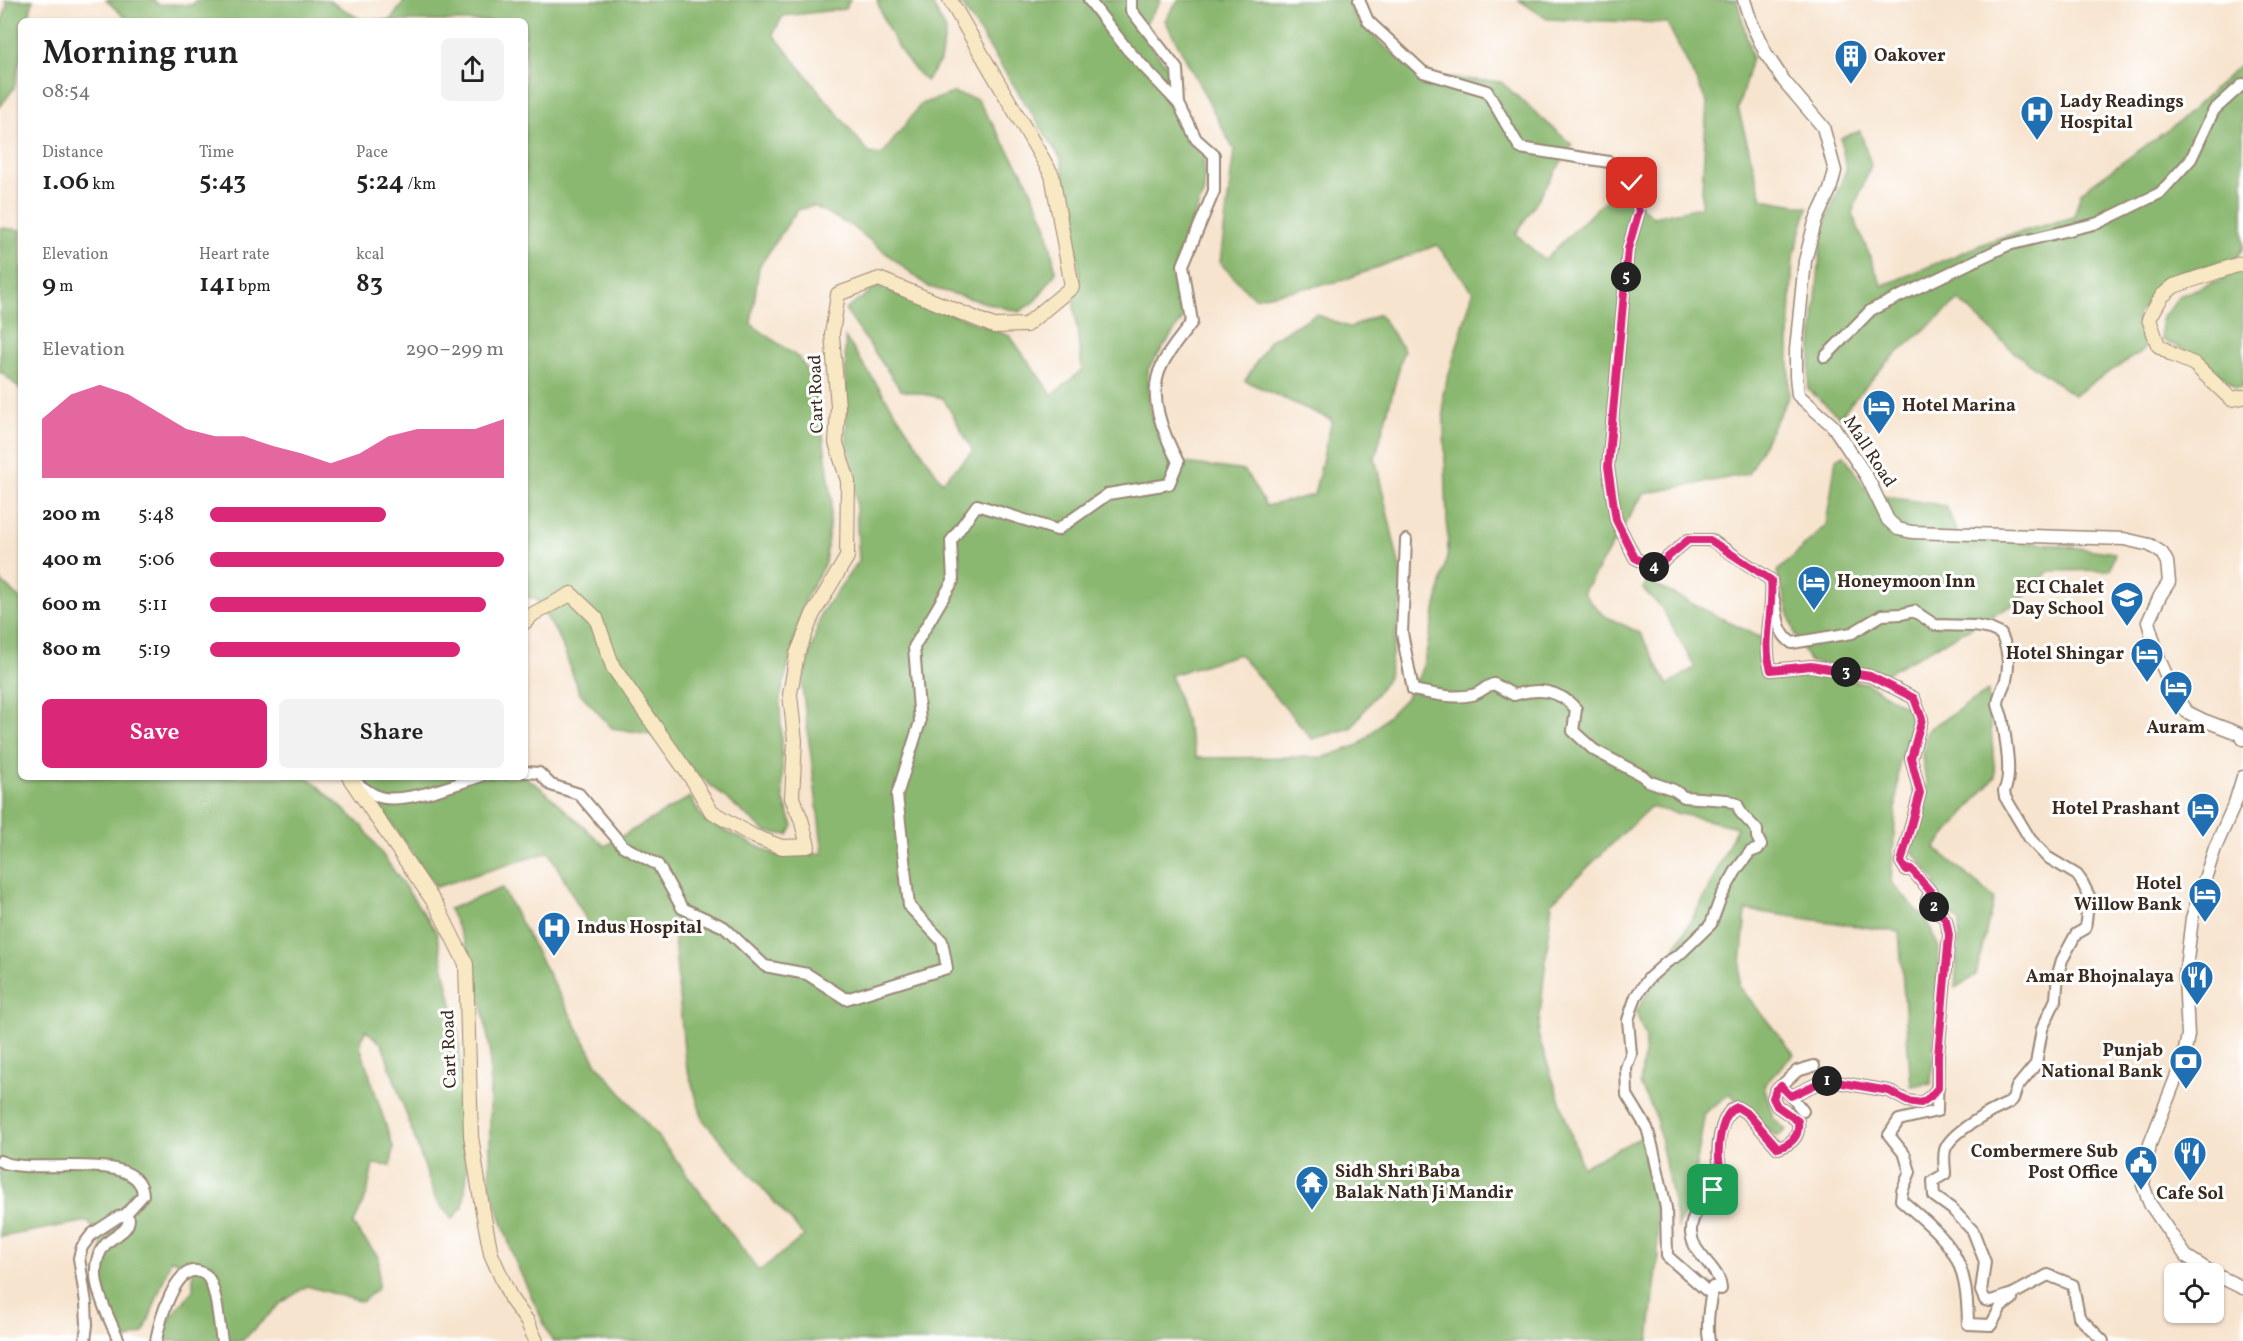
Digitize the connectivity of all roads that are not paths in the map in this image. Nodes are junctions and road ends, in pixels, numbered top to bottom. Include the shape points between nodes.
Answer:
1 (950, 0) edge
2 (1089, 0) edge
3 (1131, 0) edge
4 (1359, 0) edge
5 (1744, 0) edge
6 (2243, 84) edge
7 (1179, 105) junction
8 (2243, 263) edge
9 (1825, 357) dead end
10 (2243, 398) edge
11 (1406, 540) dead end
12 (1773, 596) junction
13 (528, 619) edge
14 (2243, 739) edge
15 (528, 772) edge
16 (2243, 777) edge
17 (351, 780) edge
18 (354, 780) edge
19 (469, 780) edge
20 (1814, 1066) dead end
21 (1781, 1086) junction
22 (1938, 1088) junction
23 (1791, 1096) junction
24 (1803, 1111) dead end
25 (0, 1161) edge
26 (125, 1215) junction
27 (2197, 1263) edge
28 (2224, 1279) edge
29 (1713, 1287) junction
30 (2243, 1288) edge
31 (2013, 1294) junction
32 (84, 1341) edge
33 (119, 1341) edge
34 (156, 1341) edge
35 (222, 1341) edge
36 (536, 1341) edge
37 (1709, 1341) edge
38 (2103, 1341) edge

1 - 13 main road, Cart Road via 1052,175 1072,287 1026,325 994,326 879,279 838,294 832,334 838,407 836,443 848,481 847,557 813,614 797,654 790,694 795,741 792,798 808,846 782,847 753,836 711,811 613,667 596,618 571,594
2 - 7 street via 1126,49
3 - 7 street via 1131,10 1177,69
4 - 12 street via 1368,21 1423,72 1487,91 1520,148 1609,162 1632,183 1639,211 1628,249 1608,467 1616,520 1635,558 1655,568 1688,540 1710,540 1771,580
5 - 14 street, Mall Road via 1766,54 1822,127 1835,171 1805,261 1797,350 1798,395 1833,426 1867,477 1888,520 1898,529 2124,539 2150,545 2162,553 2169,582 2148,622 2159,659 2187,712 2240,734
6 - 9 street via 2214,110 2191,159 2160,193 2098,223 2008,245 1871,310
7 - 15 street via 1196,139 1214,155 1214,191 1183,265 1192,322 1161,366 1154,391 1165,437 1178,462 1169,484 1108,494 1057,530 977,505 951,541 952,581 914,647 920,722 897,795 909,906 942,940 947,968 846,999 807,974 765,966 724,927 682,908 658,865 623,846 579,794 551,785 539,773
8 - 10 main road via 2174,286 2162,296 2149,319 2158,345 2194,364 2231,399
11 - 29 street via 1402,633 1413,690 1453,698 1479,693 1494,684 1514,695 1527,691 1554,692 1575,708 1574,731 1594,750 1684,797 1737,804 1757,830 1761,845 1750,852 1737,870 1711,924 1649,978 1636,996 1628,1020 1631,1054 1626,1068 1627,1095 1647,1128 1653,1149 1666,1208 1667,1256 1707,1291
12 - 22 street via 1766,656 1771,670 1811,666 1870,676 1914,698 1922,719 1911,758 1920,793 1901,862 1931,892 1927,900 1946,920 1949,935
12 - 31 street via 1778,628 1792,643 1841,636 1882,615 1914,611 1935,625 1990,629 2001,634 2006,645 2008,670 1998,704 2007,764 2005,797 2030,839 2047,857 2077,875 2089,896 2085,929 2076,934 2059,969 2056,999 2042,1029 2036,1064 2017,1087 2013,1099 1972,1122 1950,1142 1945,1149 1945,1174 1934,1181 1934,1196 1973,1231 1985,1262 1981,1291 1985,1300
16 - 27 street via 2192,918 2185,977 2188,1035 2181,1066 2150,1144 2143,1185 2150,1204 2186,1256
17 - 36 main road, Cart Road via 438,908 466,964 471,1136 482,1207 491,1254
18 - 19 street via 378,796 400,798
20 - 21 street via 1797,1071
21 - 23 street
21 - 29 street via 1773,1098 1777,1106 1798,1121 1799,1128 1791,1143 1778,1148 1742,1109 1731,1109 1726,1115 1717,1149 1721,1168 1717,1197 1712,1178 1695,1212 1691,1234 1703,1259 1721,1280 1721,1289
22 - 23 street via 1921,1103 1907,1101 1889,1091 1823,1081
22 - 31 street via 1937,1111 1899,1119 1889,1135 1905,1155 1910,1172 1901,1200 1941,1236 1957,1257 1965,1286 1968,1324 1991,1325
23 - 24 street
25 - 26 street via 34,1168 83,1166 119,1170 136,1178 142,1186 143,1195
26 - 32 street via 92,1234 82,1247 79,1258 87,1325
26 - 33 street via 129,1218 126,1228 105,1244 97,1258 95,1274
28 - 30 street
29 - 37 street
31 - 38 street via 2048,1275 2073,1285 2079,1317
34 - 35 street via 176,1283 184,1273 196,1270 207,1275 212,1285

